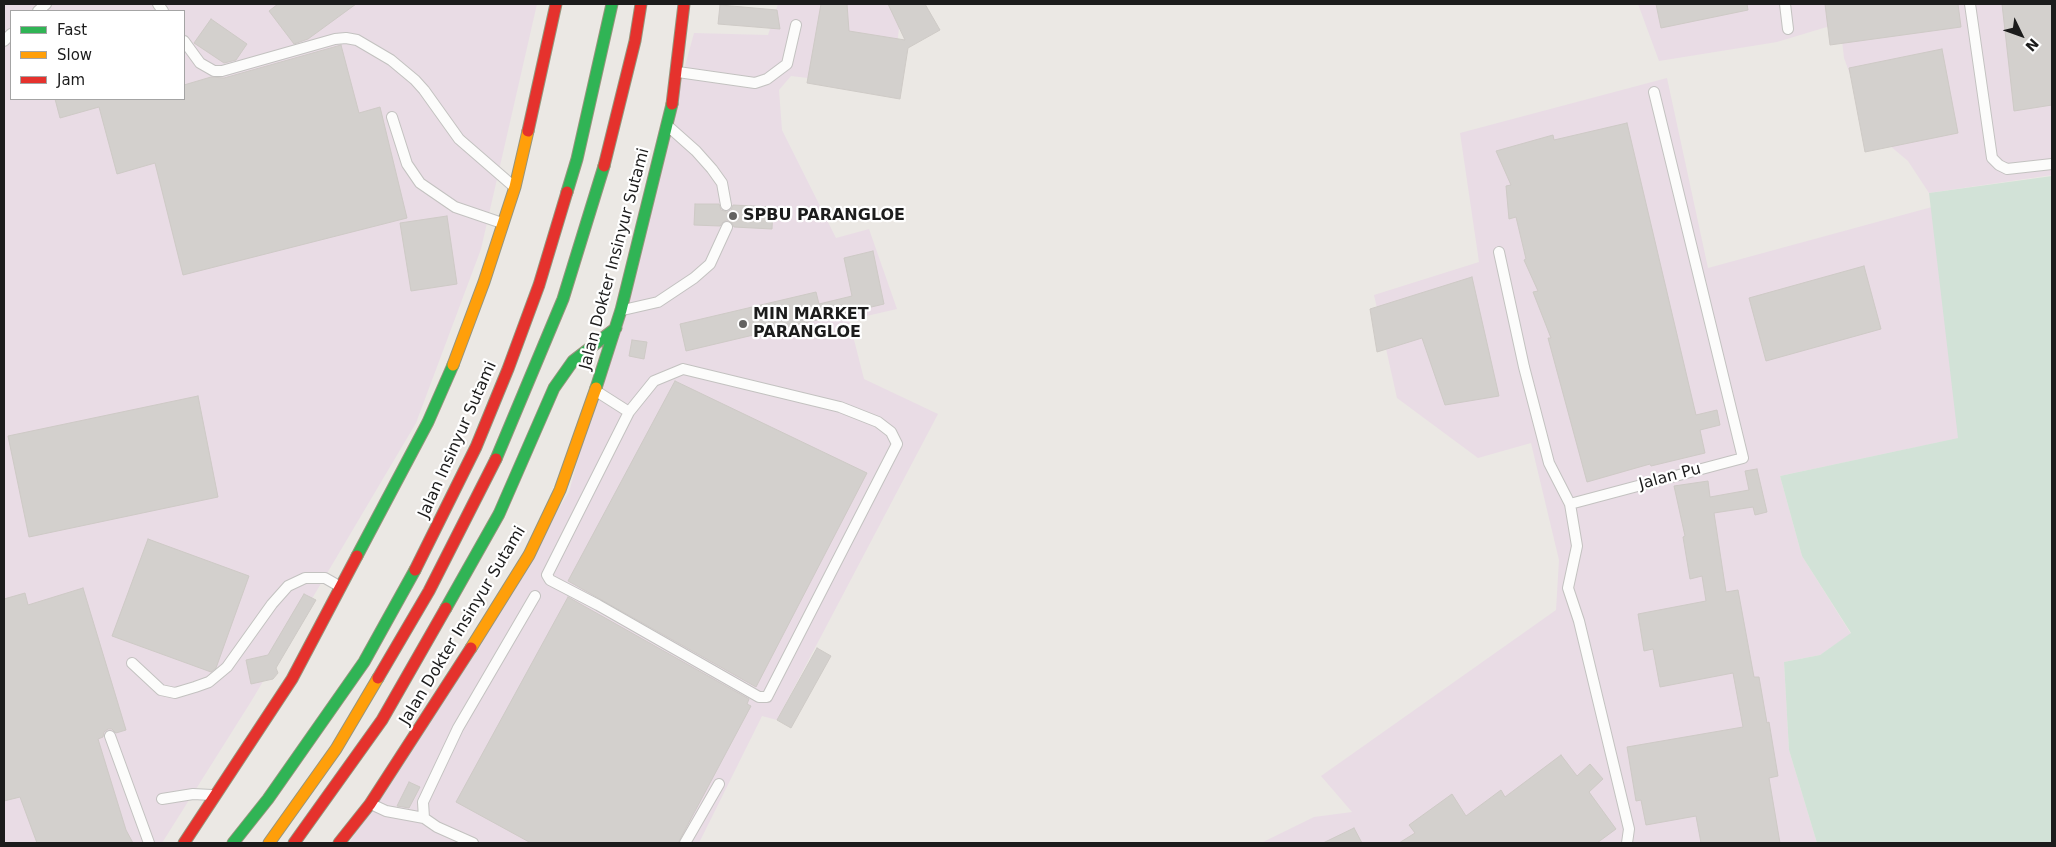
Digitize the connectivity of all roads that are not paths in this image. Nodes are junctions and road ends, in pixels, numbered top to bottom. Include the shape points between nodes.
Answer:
1 (556, 4) edge
2 (612, 4) edge
3 (641, 4) edge
4 (684, 4) edge
5 (1785, 4) edge
6 (1970, 4) edge
7 (796, 24) dead end
8 (1788, 29) dead end
9 (185, 42) edge
10 (678, 72) junction
11 (1654, 92) dead end
12 (392, 117) dead end
13 (668, 126) junction
14 (2052, 164) edge
15 (515, 187) junction
16 (726, 205) dead end
17 (503, 223) junction
18 (727, 227) dead end
19 (1499, 252) dead end
20 (621, 310) junction
21 (616, 328) junction
22 (596, 391) junction
23 (629, 412) junction
24 (1570, 504) junction
25 (340, 586) junction
26 (535, 596) dead end
27 (132, 664) dead end
28 (110, 736) dead end
29 (720, 784) dead end
30 (215, 795) junction
31 (162, 799) dead end
32 (370, 804) junction
33 (424, 818) junction
34 (149, 843) edge
35 (184, 843) edge
36 (233, 843) edge
37 (269, 843) edge
38 (294, 843) edge
39 (339, 843) edge
40 (473, 843) edge
41 (685, 843) edge
42 (1627, 843) edge

1 - 15 main road
2 - 36 main road, Jalan Insinyur Sutami via 577,159 539,285 476,447 407,587 364,662 268,799
3 - 37 main road via 635,42 600,178 563,299 496,459 429,591 336,749
4 - 10 main road, Jalan Dokter Insinyur Sutami
5 - 8 lane
6 - 14 lane via 1992,158 2007,169
7 - 10 lane via 787,64 767,79 754,82
9 - 15 lane via 200,63 214,71 222,71 335,39 357,40 391,60 415,80 458,139
10 - 13 main road, Jalan Dokter Insinyur Sutami
11 - 24 lane, Jalan Pu via 1743,458
12 - 17 lane via 408,164 420,183 455,207
13 - 16 lane via 712,169 722,183
13 - 20 main road, Jalan Dokter Insinyur Sutami
15 - 17 main road
17 - 25 main road via 457,356 428,422
18 - 20 lane via 710,264 694,278 658,302
19 - 24 lane via 1549,463
20 - 21 main road, Jalan Dokter Insinyur Sutami
21 - 22 main road, Jalan Dokter Insinyur Sutami
21 - 38 main road via 573,361 554,388 499,514 382,720
22 - 23 lane
22 - 32 main road, Jalan Dokter Insinyur Sutami via 560,490 529,555
23 - 23 lane via 654,381 683,369 840,407 878,422 891,432 897,444 767,697 760,697 550,580 547,575
24 - 42 lane via 1578,546 1568,588 1579,621 1629,829
25 - 27 lane via 325,578 305,578 288,586 227,667 209,682 195,688 175,694 161,690
25 - 30 main road via 292,679
26 - 33 lane via 458,728 423,802
28 - 34 lane
29 - 41 lane
30 - 31 lane via 193,794
30 - 35 main road
32 - 33 lane via 386,811
32 - 39 main road, Jalan Dokter Insinyur Sutami
33 - 40 lane

